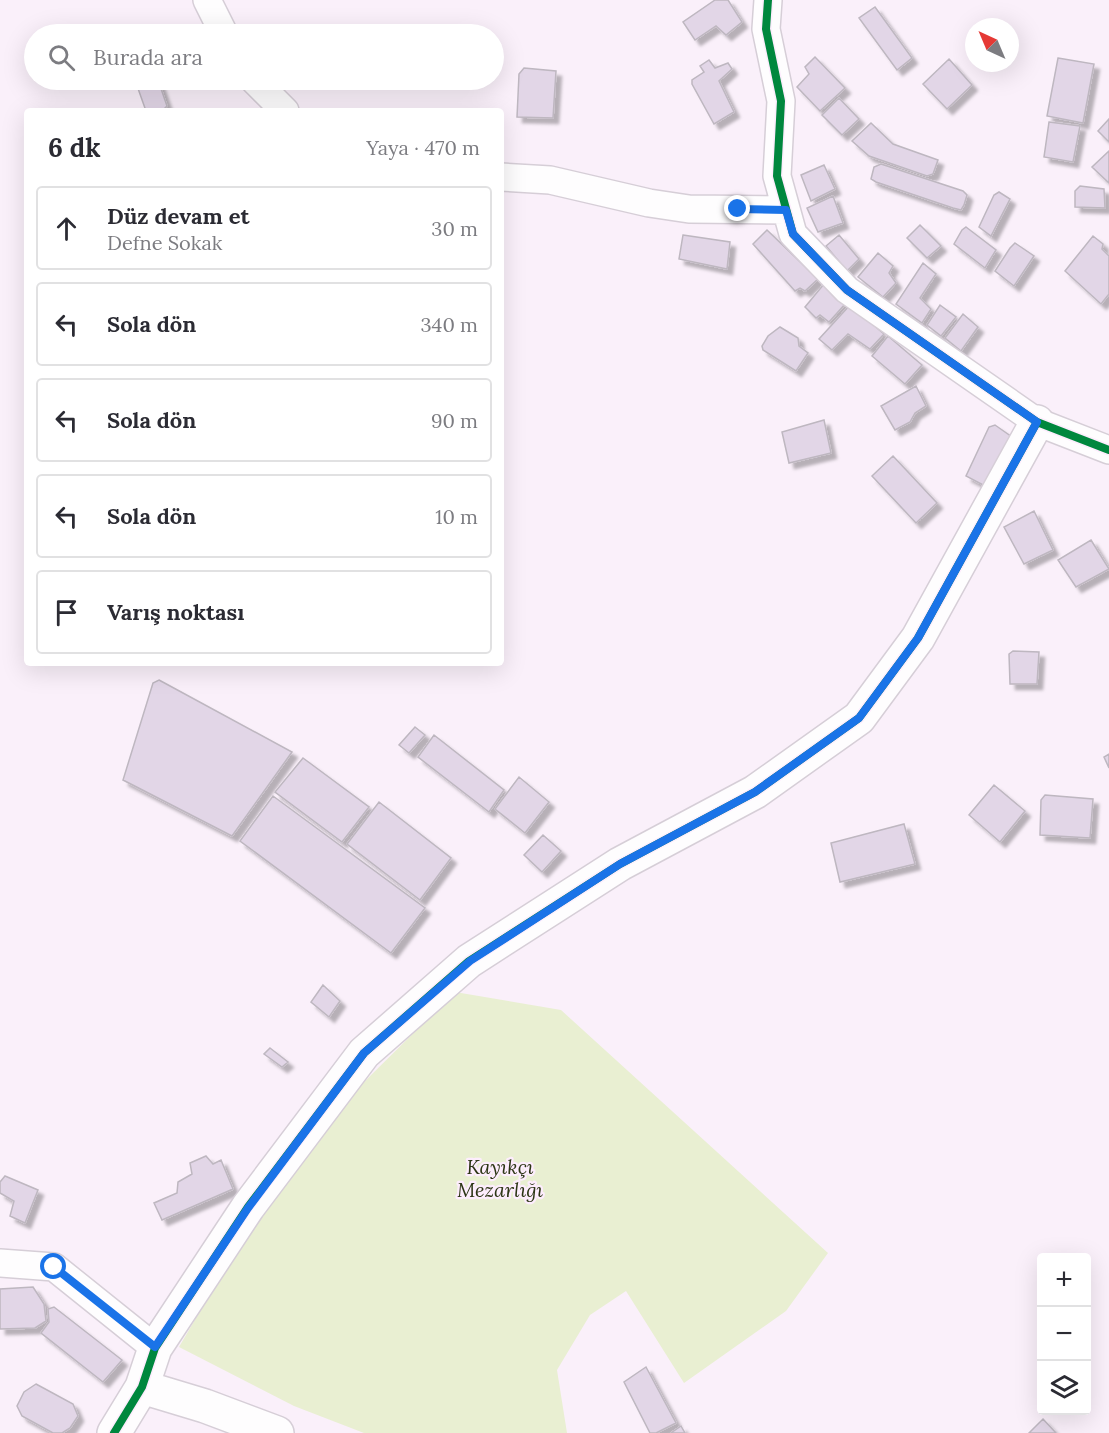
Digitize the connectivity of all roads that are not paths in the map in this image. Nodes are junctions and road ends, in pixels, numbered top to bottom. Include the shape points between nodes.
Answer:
1 (207, 0) edge
2 (768, 0) edge
3 (219, 24) edge
4 (264, 90) edge
5 (282, 108) edge
6 (504, 177) edge
7 (786, 210) junction
8 (1037, 422) junction
9 (1109, 450) edge
10 (0, 1263) edge
11 (155, 1347) junction
12 (142, 1387) junction
13 (114, 1433) edge
14 (277, 1433) edge

1 - 3 street
2 - 7 street via 766,29 782,101 777,176
4 - 5 street
6 - 7 street via 550,180 688,209
7 - 8 street via 793,234 847,290
8 - 9 street
8 - 11 street via 918,638 859,718 755,792 620,864 470,961 364,1053 248,1208
10 - 11 street via 54,1267
11 - 12 street
12 - 13 street
12 - 14 street

